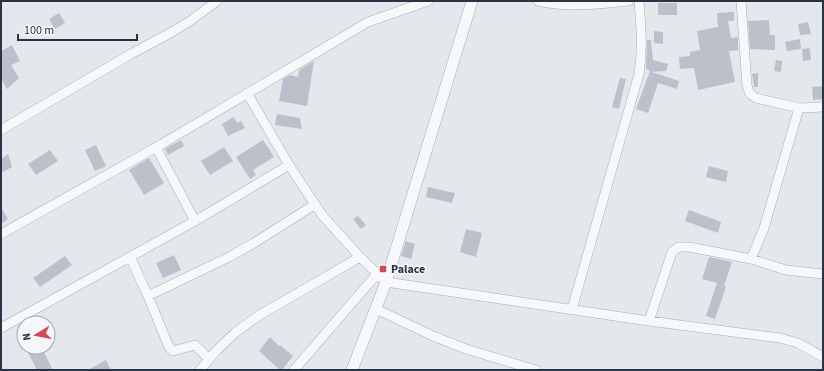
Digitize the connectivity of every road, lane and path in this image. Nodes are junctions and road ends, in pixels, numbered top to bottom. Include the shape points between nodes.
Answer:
1 (217, 1) edge
2 (428, 1) edge
3 (472, 1) edge
4 (538, 1) edge
5 (629, 1) edge
6 (639, 1) edge
7 (741, 1) edge
8 (247, 93) junction
9 (823, 107) edge
10 (799, 108) junction
11 (1, 130) edge
12 (156, 147) junction
13 (289, 165) junction
14 (314, 205) junction
15 (195, 221) junction
16 (1, 234) edge
17 (130, 257) junction
18 (360, 257) junction
19 (751, 259) junction
20 (377, 274) junction
21 (823, 274) edge
22 (386, 282) junction
23 (148, 296) junction
24 (376, 309) junction
25 (572, 309) junction
26 (650, 321) junction
27 (2, 325) edge
28 (823, 357) edge
29 (209, 359) junction
30 (200, 370) edge
31 (294, 370) edge
32 (352, 370) edge
33 (536, 370) edge

1 - 11 street via 172,32
2 - 8 street via 368,22
3 - 22 street
4 - 5 street via 574,6
6 - 25 street via 642,34 639,74
7 - 10 street via 747,86 750,94 756,98
8 - 12 street
8 - 13 street
9 - 10 street
10 - 19 street via 764,228
12 - 15 street
12 - 16 street
13 - 14 street
13 - 15 street
14 - 18 street
14 - 23 street via 229,257
15 - 17 street
17 - 23 street
17 - 27 street
18 - 20 street
18 - 29 street via 258,316 236,332
19 - 21 street via 786,270
19 - 26 street via 679,247 672,252
20 - 22 street
20 - 31 street
22 - 24 street
22 - 25 street
23 - 29 street via 169,347 173,351 194,345
24 - 32 street
24 - 33 street via 433,336
25 - 26 street
26 - 28 street via 780,338 798,343
29 - 30 street

